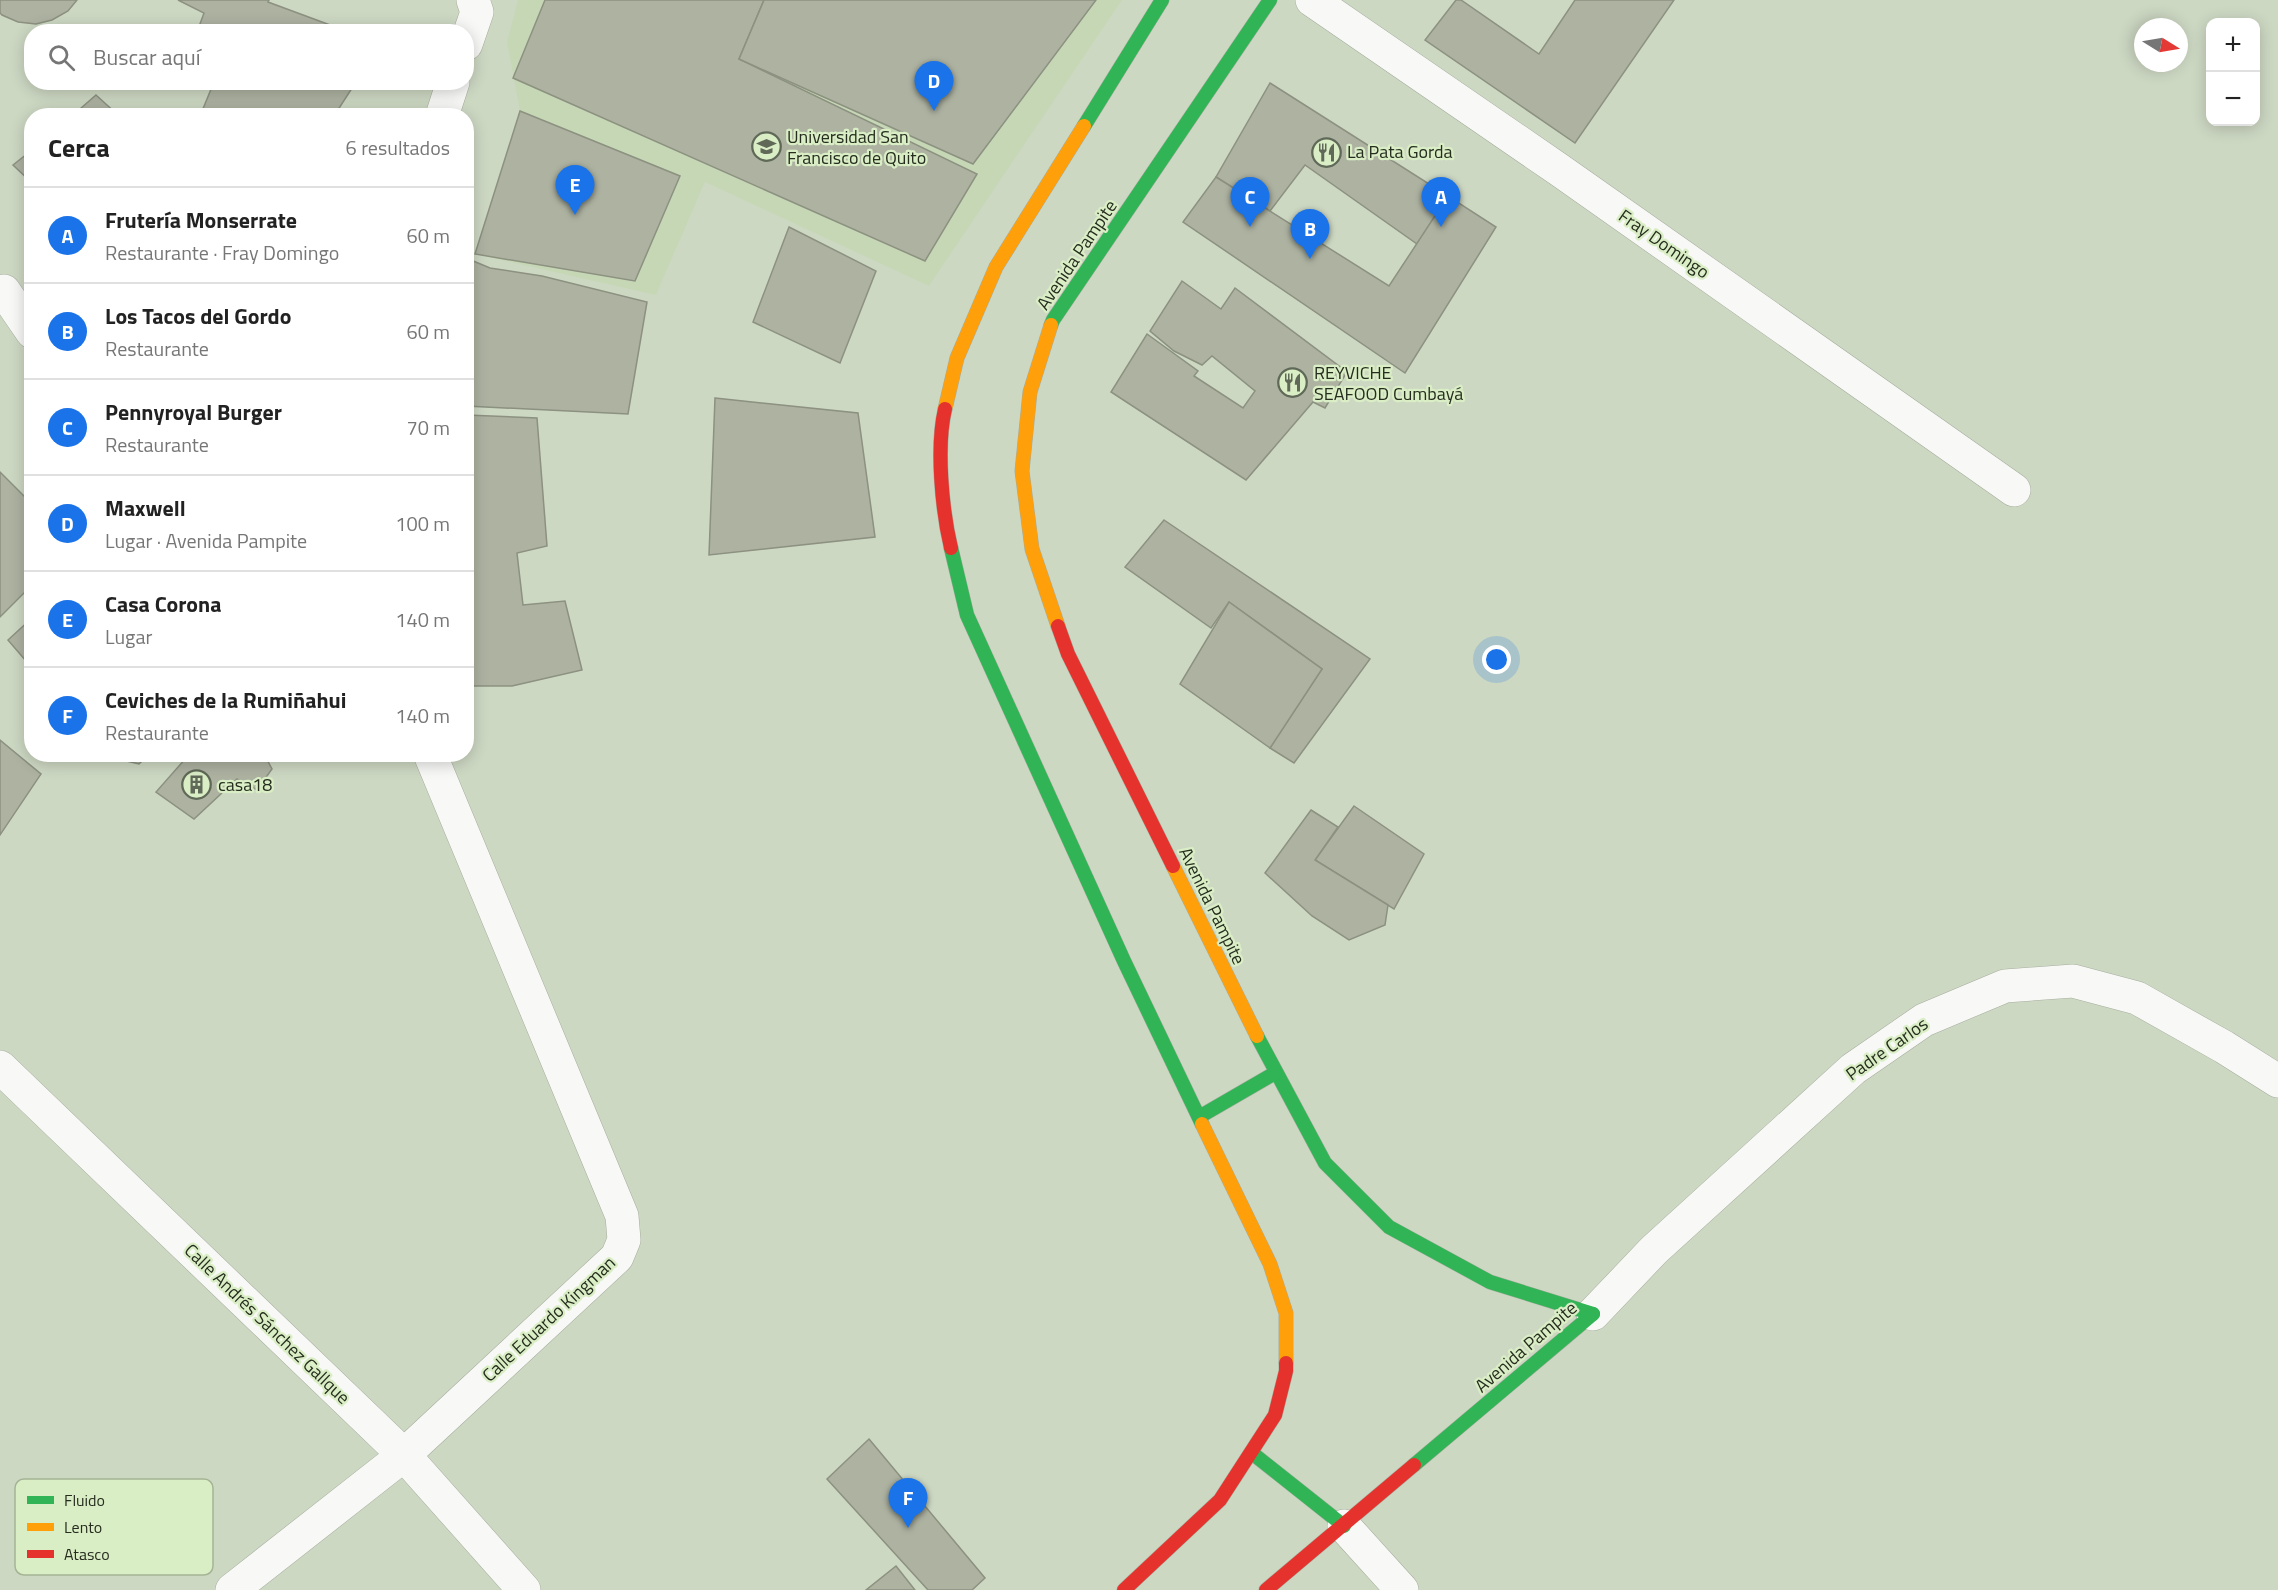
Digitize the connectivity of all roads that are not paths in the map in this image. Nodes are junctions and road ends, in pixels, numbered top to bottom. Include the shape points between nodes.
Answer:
1 (473, 0) edge
2 (1162, 0) edge
3 (1270, 0) edge
4 (1312, 0) edge
5 (473, 24) edge
6 (450, 90) edge
7 (445, 108) edge
8 (4, 291) dead end
9 (24, 321) edge
10 (2014, 490) dead end
11 (433, 762) edge
12 (0, 1067) edge
13 (1275, 1073) junction
14 (2278, 1082) edge
15 (1199, 1117) junction
16 (1593, 1314) junction
17 (1252, 1453) junction
18 (404, 1455) junction
19 (1344, 1526) junction
20 (232, 1590) edge
21 (524, 1590) edge
22 (1124, 1590) edge
23 (1266, 1590) edge
24 (1402, 1590) edge

1 - 5 street via 477,12
2 - 15 street via 996,267 957,358 941,426 944,517 967,615
3 - 13 street, Avenida Pampite via 1053,320 1030,392 1022,471 1032,549 1068,654
4 - 10 street, Fray Domingo
6 - 7 street
8 - 9 street
11 - 18 street, Calle Eduardo Kingman via 622,1216 624,1240 617,1257
12 - 18 street, Calle Andrés Sánchez Gallque
13 - 15 street
13 - 16 street, Avenida Pampite via 1325,1163 1389,1227 1490,1282
14 - 16 street, Padre Carlos via 2138,998 2073,981 2006,986 1924,1020 1853,1069 1654,1250
15 - 17 street via 1270,1264 1286,1313 1286,1371 1275,1415
16 - 19 street, Avenida Pampite
17 - 19 street
17 - 22 street via 1220,1500
18 - 20 street, Calle Eduardo Kingman
18 - 21 street, Calle Andrés Sánchez Gallque
19 - 23 street, Avenida Pampite
19 - 24 street

